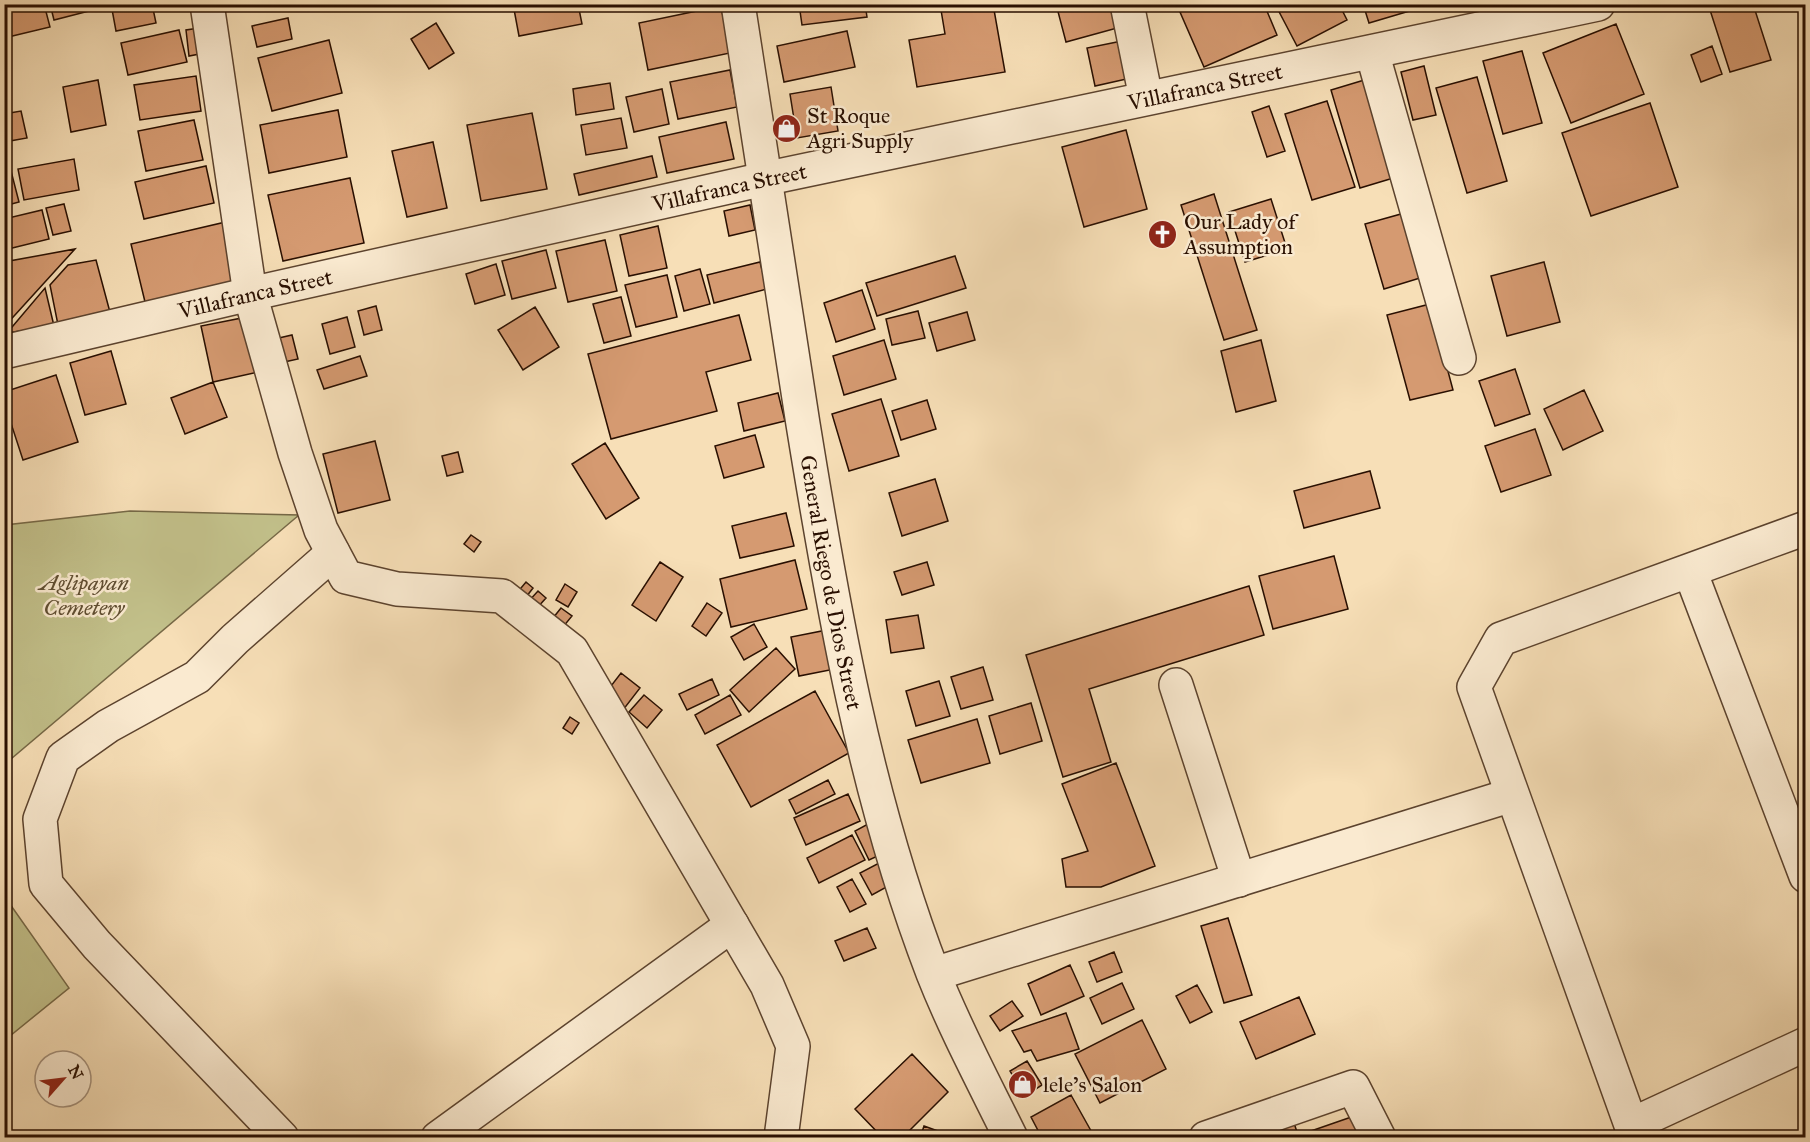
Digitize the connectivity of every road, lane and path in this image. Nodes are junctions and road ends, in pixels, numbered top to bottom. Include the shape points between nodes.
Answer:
1 (207, 4) edge
2 (738, 4) edge
3 (1126, 4) edge
4 (1598, 4) edge
5 (1372, 52) junction
6 (1146, 98) junction
7 (764, 179) junction
8 (250, 294) junction
9 (4, 352) edge
10 (1459, 358) dead end
11 (1806, 528) edge
12 (333, 553) junction
13 (1690, 571) junction
14 (1176, 685) dead end
15 (1512, 795) junction
16 (1806, 876) edge
17 (1239, 879) junction
18 (732, 925) junction
19 (934, 974) junction
20 (1806, 1044) edge
21 (282, 1137) edge
22 (438, 1137) edge
23 (781, 1137) edge
24 (1011, 1137) edge
25 (1206, 1137) edge
26 (1379, 1137) edge

1 - 8 street
2 - 7 street, General Riego de Dios Street
3 - 6 street
4 - 5 street, Villafranca Street
5 - 6 street, Villafranca Street
5 - 10 street
6 - 7 street, Villafranca Street
7 - 8 street, Villafranca Street
7 - 19 street, General Riego de Dios Street via 814,493 853,702 878,802
8 - 9 street, Villafranca Street
8 - 12 street via 295,453 321,530
11 - 13 street
12 - 18 street via 346,577 398,589 502,596 573,651
12 - 21 street via 197,677 108,726 63,758 40,819 46,884 97,945
13 - 15 street via 1501,639 1474,687
13 - 16 street
14 - 17 street
15 - 17 street
15 - 20 street via 1631,1125
17 - 19 street
18 - 22 street
18 - 23 street via 767,985 793,1046
19 - 24 street, General Riego de Dios Street
25 - 26 street via 1353,1087

